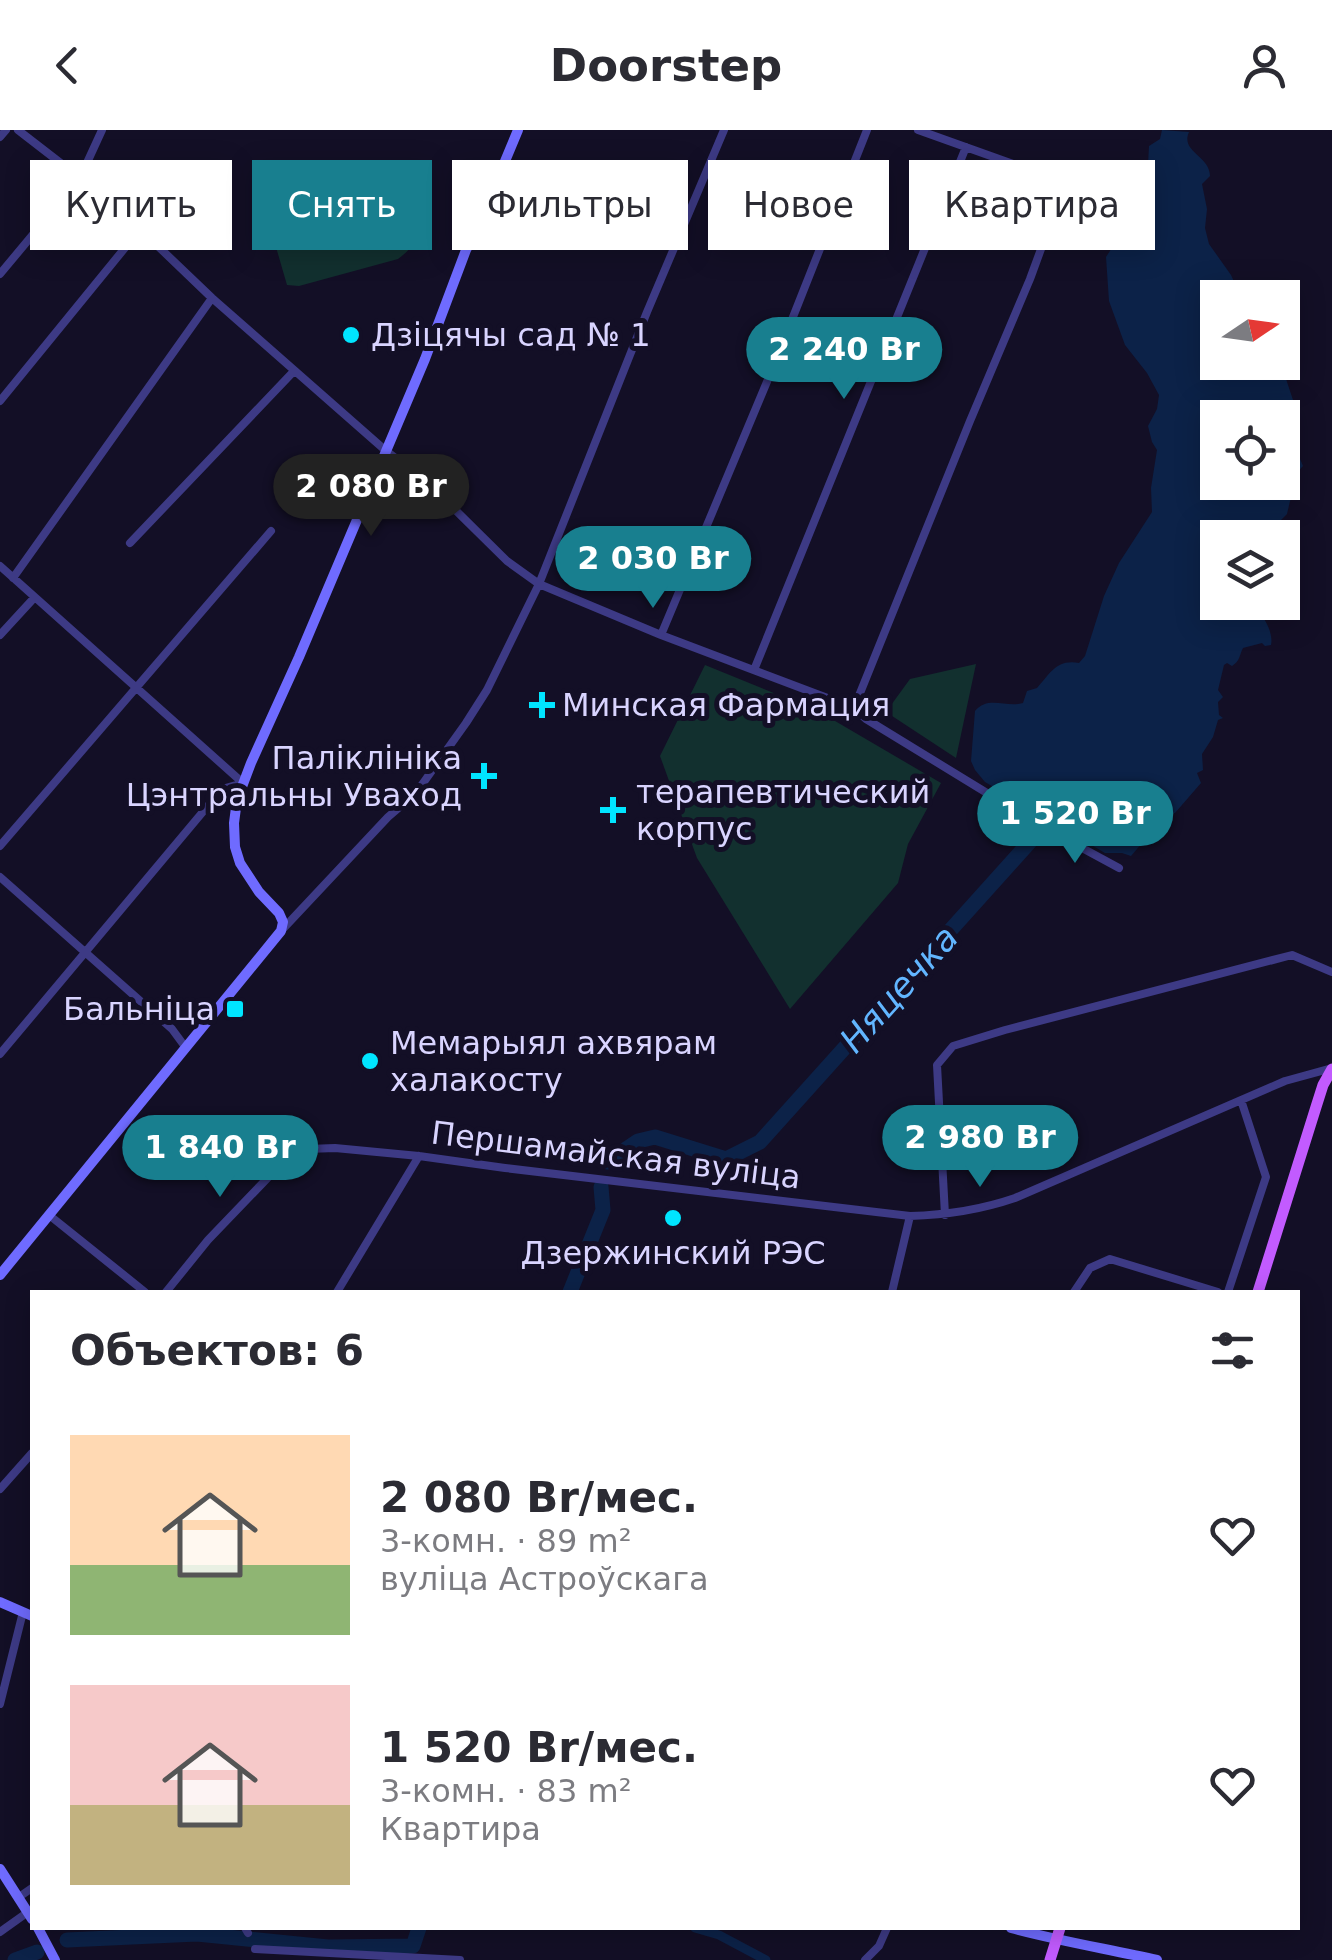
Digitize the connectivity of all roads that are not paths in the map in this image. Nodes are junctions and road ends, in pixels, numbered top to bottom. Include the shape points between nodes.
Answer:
1 (6, 130) edge
2 (18, 130) edge
3 (102, 130) edge
4 (518, 130) edge
5 (724, 130) edge
6 (866, 130) edge
7 (918, 130) edge
8 (0, 137) edge
9 (966, 148) junction
10 (57, 160) edge
11 (88, 160) edge
12 (30, 238) edge
13 (125, 250) edge
14 (162, 250) edge
15 (0, 274) edge
16 (212, 298) junction
17 (294, 370) junction
18 (0, 401) edge
19 (386, 450) junction
20 (271, 531) dead end
21 (130, 544) dead end
22 (0, 566) edge
23 (12, 578) junction
24 (539, 584) junction
25 (34, 598) junction
26 (0, 635) edge
27 (661, 635) junction
28 (754, 670) junction
29 (136, 690) junction
30 (854, 708) junction
31 (243, 783) junction
32 (0, 846) edge
33 (1119, 868) dead end
34 (0, 877) edge
35 (282, 931) junction
36 (86, 952) junction
37 (1332, 972) edge
38 (186, 1048) junction
39 (0, 1054) edge
40 (1332, 1069) edge
41 (1241, 1100) junction
42 (419, 1156) junction
43 (946, 1215) junction
44 (50, 1216) junction
45 (910, 1216) junction
46 (0, 1275) edge
47 (142, 1290) edge
48 (168, 1290) edge
49 (337, 1290) edge
50 (892, 1290) edge
51 (1075, 1290) edge
52 (1211, 1290) edge
53 (1229, 1290) edge
54 (1259, 1290) edge
55 (30, 1454) edge
56 (0, 1489) edge
57 (0, 1602) edge
58 (28, 1614) edge
59 (0, 1704) edge
60 (0, 1868) edge
61 (30, 1889) edge
62 (19, 1897) junction
63 (30, 1915) edge
64 (39, 1930) edge
65 (886, 1930) edge
66 (1027, 1930) edge
67 (0, 1932) edge
68 (1058, 1934) edge
69 (255, 1949) dead end
70 (55, 1960) edge
71 (460, 1960) edge
72 (865, 1960) edge
73 (1050, 1960) edge
74 (1156, 1960) edge

1 - 8 street
2 - 10 street
3 - 11 street
4 - 19 street
5 - 24 street
6 - 27 street
7 - 9 street
9 - 28 street
9 - 30 street via 1044,175 1059,188 1059,200
12 - 15 street
13 - 18 street
14 - 16 street
16 - 17 street
16 - 23 street
17 - 19 street
17 - 21 street
19 - 24 street
19 - 31 street
20 - 29 street
22 - 23 street
23 - 25 street
24 - 27 street
24 - 35 street via 487,690 426,781
25 - 26 street
25 - 29 street
27 - 28 street
28 - 30 street
29 - 31 street
29 - 32 street
30 - 33 street
31 - 35 street via 235,847 247,875 279,913
31 - 36 street via 222,788
34 - 36 street
35 - 38 street
36 - 38 street
36 - 39 street
37 - 43 street via 1292,955 953,1046 937,1065
38 - 44 street
40 - 41 street, Першамайская вуліца
40 - 54 main road
41 - 43 street, Першамайская вуліца via 1016,1198
41 - 53 street via 1266,1177
42 - 45 street, Першамайская вуліца
42 - 48 street, Першамайская вуліца via 308,1148 282,1163
42 - 49 street
43 - 45 street, Першамайская вуліца
44 - 46 street
44 - 47 street
45 - 50 street
51 - 52 street via 1090,1268 1110,1259
55 - 56 street
57 - 58 street
58 - 59 street
60 - 62 street
61 - 62 street
62 - 63 street
63 - 67 street
64 - 70 street
65 - 72 street
66 - 68 street
68 - 73 main road
68 - 74 street
69 - 71 street

